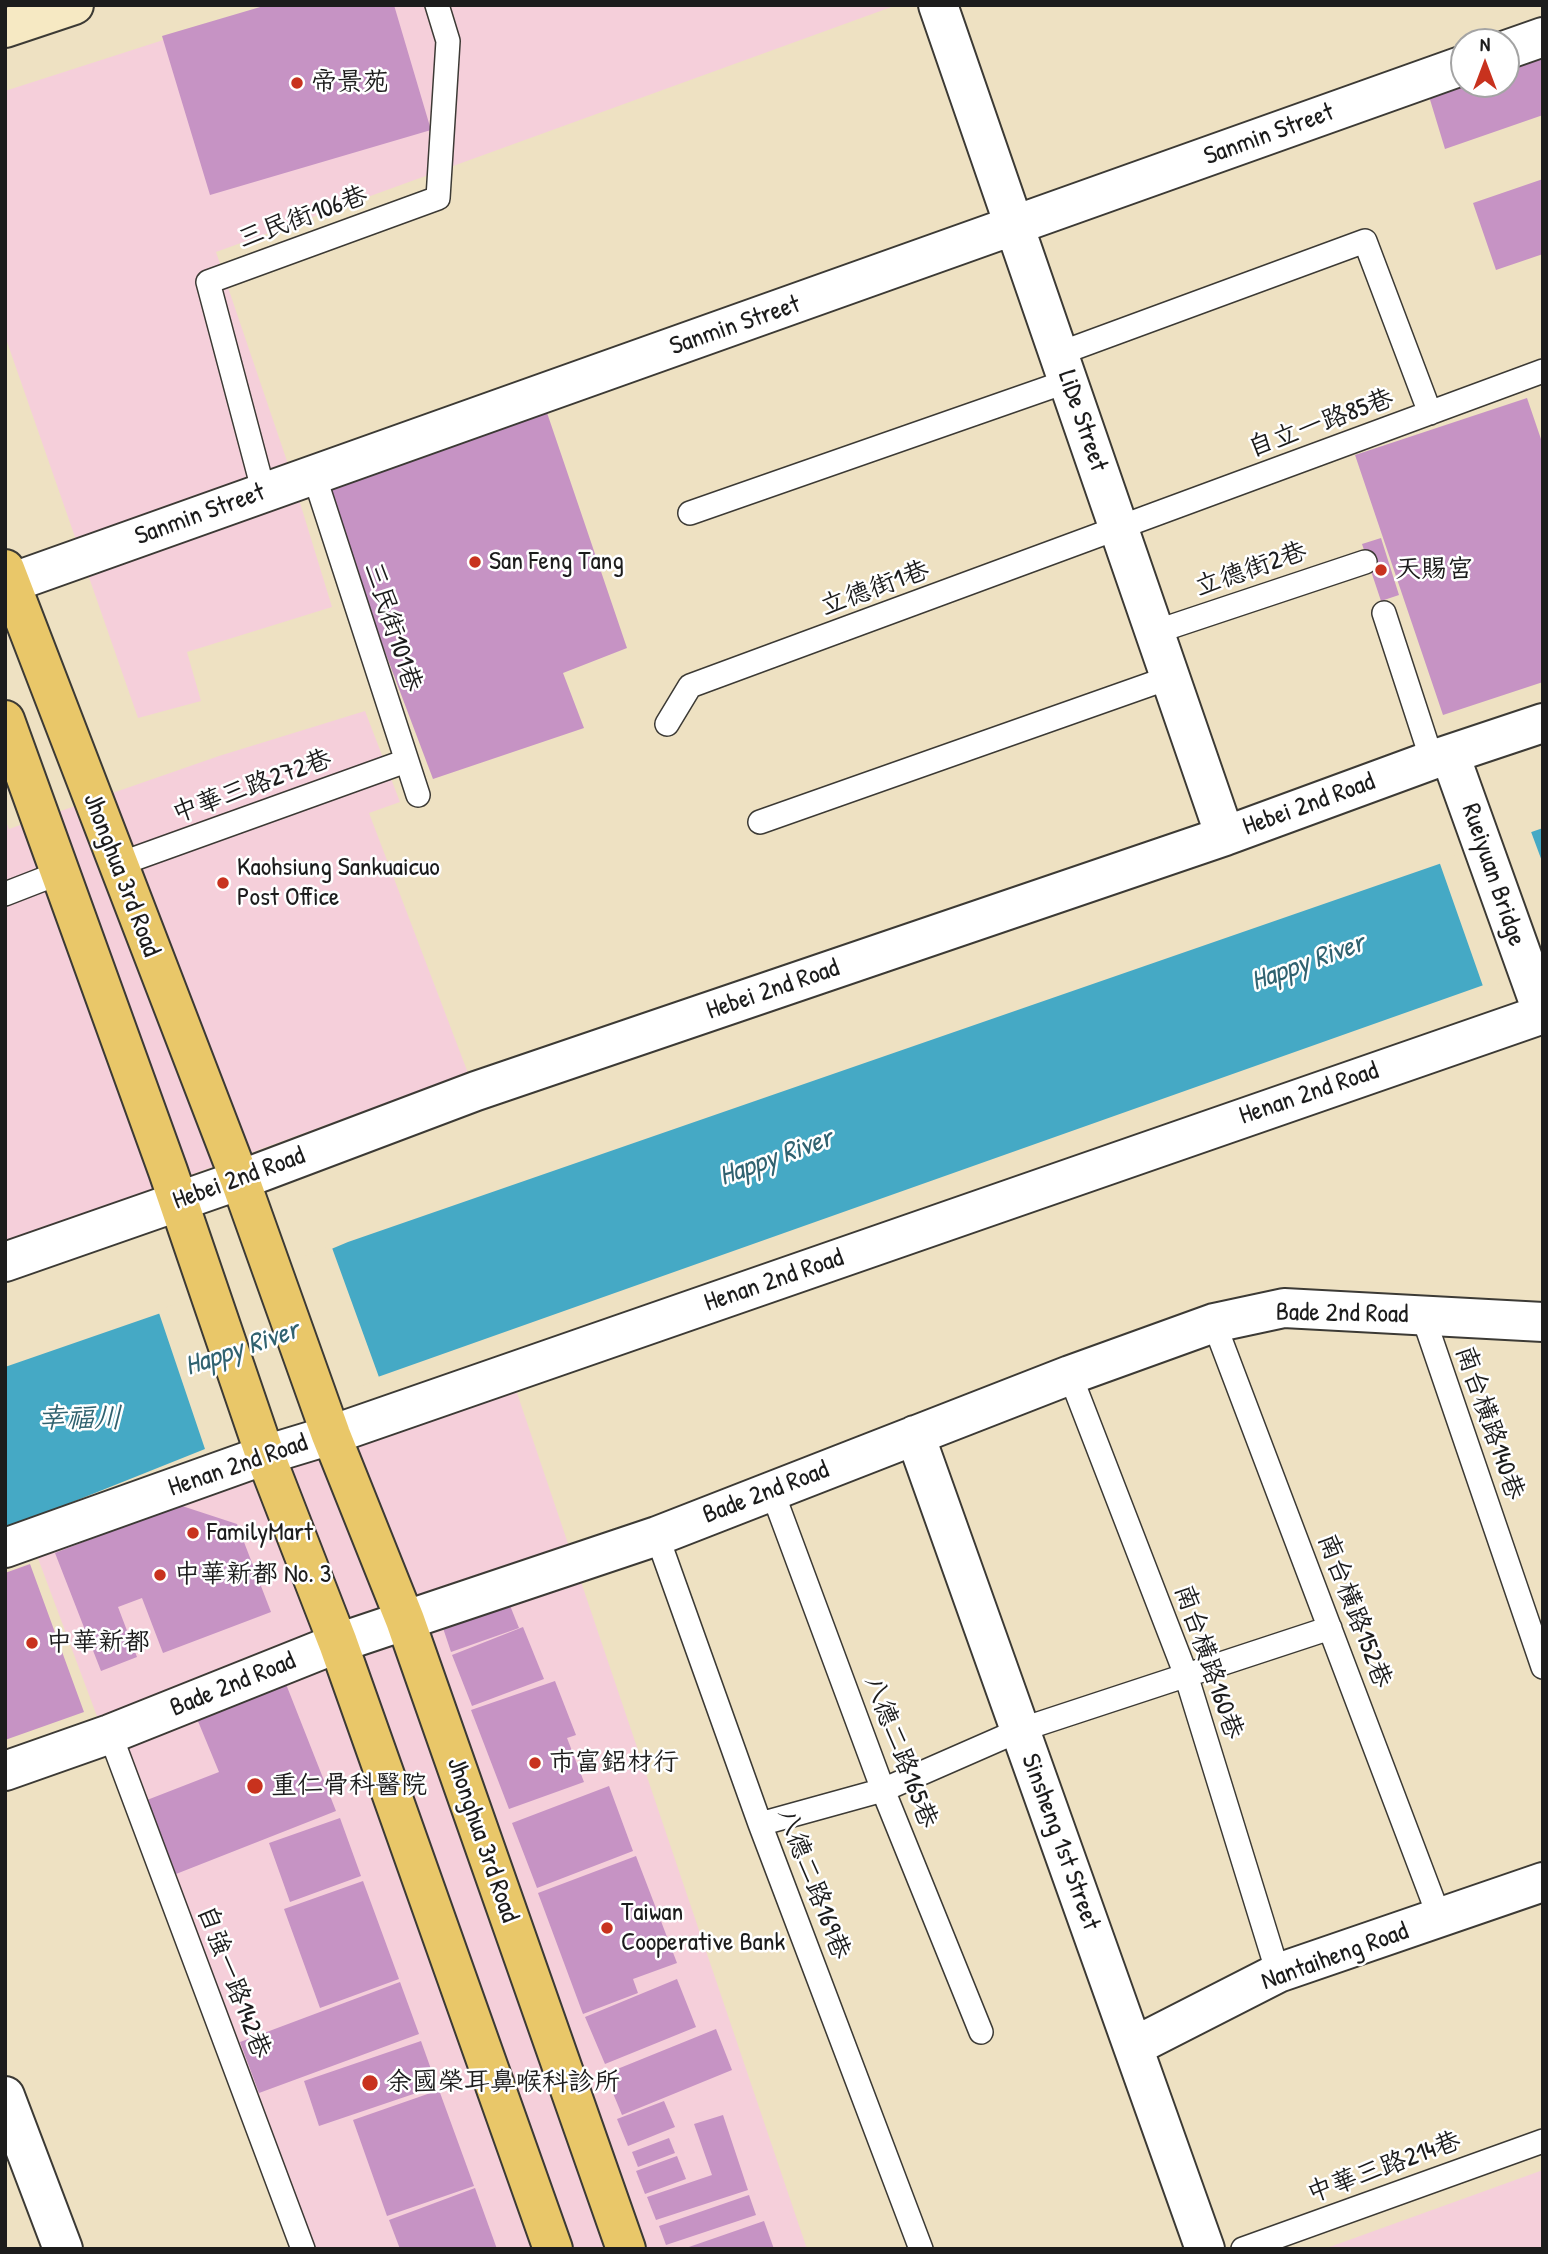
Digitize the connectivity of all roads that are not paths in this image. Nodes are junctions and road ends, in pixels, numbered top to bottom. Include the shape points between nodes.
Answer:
1 (74, 5) edge
2 (436, 5) edge
3 (938, 5) edge
4 (5, 28) edge
5 (1543, 37) edge
6 (1520, 45) edge
7 (1450, 70) edge
8 (1015, 227) junction
9 (1063, 367) junction
10 (1543, 371) edge
11 (1430, 413) junction
12 (314, 475) junction
13 (264, 493) junction
14 (690, 513) dead end
15 (1119, 529) junction
16 (1365, 562) dead end
17 (7, 579) edge
18 (1384, 613) dead end
19 (1155, 632) junction
20 (1171, 677) junction
21 (5, 720) edge
22 (1543, 723) edge
23 (667, 724) dead end
24 (406, 761) junction
25 (1448, 768) junction
26 (418, 795) dead end
27 (760, 822) dead end
28 (1225, 836) junction
29 (117, 865) junction
30 (59, 873) junction
31 (5, 894) edge
32 (1543, 1014) edge
33 (240, 1180) junction
34 (178, 1202) junction
35 (5, 1262) edge
36 (1423, 1316) junction
37 (1543, 1322) edge
38 (1214, 1323) junction
39 (1070, 1375) junction
40 (331, 1435) junction
41 (915, 1435) junction
42 (265, 1455) junction
43 (772, 1491) junction
44 (657, 1536) junction
45 (5, 1548) edge
46 (405, 1620) junction
47 (1331, 1628) junction
48 (338, 1643) junction
49 (1543, 1667) edge
50 (1186, 1675) junction
51 (1020, 1730) junction
52 (110, 1734) junction
53 (5, 1771) edge
54 (883, 1790) junction
55 (760, 1824) junction
56 (1543, 1882) edge
57 (1440, 1919) junction
58 (1278, 1973) junction
59 (981, 2032) dead end
60 (1133, 2047) junction
61 (5, 2096) edge
62 (1543, 2141) edge
63 (63, 2249) edge
64 (303, 2249) edge
65 (553, 2249) edge
66 (626, 2249) edge
67 (921, 2249) edge
68 (1205, 2249) edge
69 (1243, 2249) edge

1 - 4 street
2 - 13 lane, 三民街106巷 via 448,41 438,198 208,282
3 - 8 street, LiDe Street
5 - 6 street
7 - 8 street, Sanmin Street
8 - 9 street, LiDe Street
8 - 12 street, Sanmin Street
9 - 11 lane via 1364,241
9 - 14 lane
9 - 15 street, LiDe Street
10 - 11 lane, 自立一路85巷
11 - 15 lane, 自立一路85巷
12 - 13 street, Sanmin Street
12 - 24 lane, 三民街101巷
13 - 17 street, Sanmin Street
15 - 19 street, LiDe Street
15 - 23 lane, 立德街1巷 via 690,687
16 - 19 lane, 立德街2巷
17 - 29 main road, Jhonghua 3rd Road
18 - 25 lane
19 - 20 street, LiDe Street
20 - 27 lane
20 - 28 street, LiDe Street
21 - 30 main road
22 - 25 street, Hebei 2nd Road
24 - 26 lane, 三民街101巷
24 - 29 lane, 中華三路272巷
25 - 28 street, Hebei 2nd Road
25 - 32 street, Rueiyuan Bridge
28 - 33 street, Hebei 2nd Road via 476,1091
29 - 33 main road, Jhonghua 3rd Road
30 - 31 lane
30 - 34 main road
32 - 40 street, Henan 2nd Road
33 - 34 street, Hebei 2nd Road
33 - 40 main road, Jhonghua 3rd Road
34 - 35 street, Hebei 2nd Road
34 - 42 main road
36 - 37 street, Bade 2nd Road
36 - 38 street, Bade 2nd Road via 1284,1308
36 - 49 lane, 南台橫路140巷
38 - 39 street, Bade 2nd Road
38 - 47 lane, 南台橫路152巷
39 - 41 street, Bade 2nd Road
39 - 50 lane, 南台橫路160巷
40 - 42 street, Henan 2nd Road
40 - 46 main road, Jhonghua 3rd Road
41 - 43 street, Bade 2nd Road
41 - 51 street, Sinsheng 1st Street
42 - 45 street, Henan 2nd Road
42 - 48 main road
43 - 44 street, Bade 2nd Road
43 - 54 lane, 八德二路165巷
44 - 46 street, Bade 2nd Road
44 - 55 lane, 八德二路169巷
46 - 48 street, Bade 2nd Road
46 - 66 main road, Jhonghua 3rd Road
47 - 50 lane
47 - 57 lane, 南台橫路152巷
48 - 52 street, Bade 2nd Road
48 - 65 main road
50 - 51 lane
50 - 58 lane, 南台橫路160巷
51 - 54 lane
51 - 60 street, Sinsheng 1st Street
52 - 53 street, Bade 2nd Road
52 - 64 lane, 自強一路142巷
54 - 55 lane
54 - 59 lane, 八德二路165巷
55 - 67 lane, 八德二路169巷
56 - 57 street, Nantaiheng Road
57 - 58 street, Nantaiheng Road
58 - 60 street, Nantaiheng Road
60 - 68 street, Sinsheng 1st Street
61 - 63 street
62 - 69 lane, 中華三路214巷

